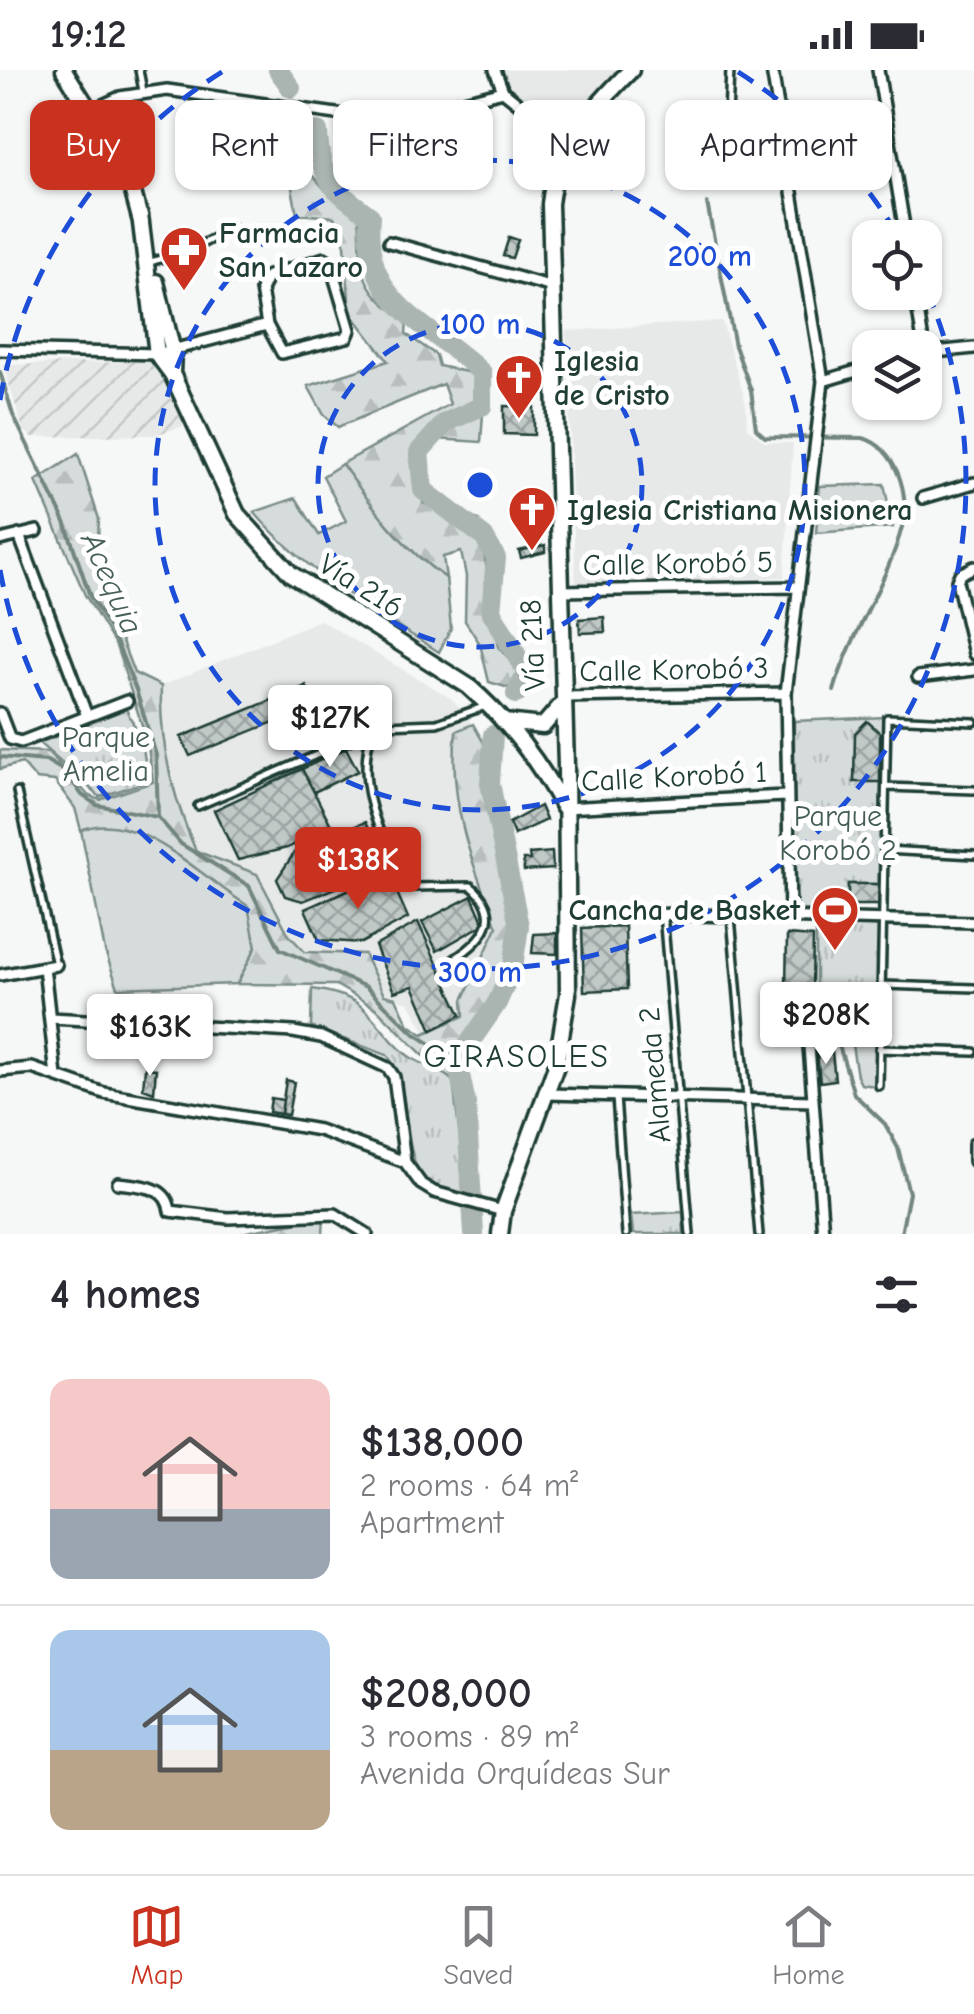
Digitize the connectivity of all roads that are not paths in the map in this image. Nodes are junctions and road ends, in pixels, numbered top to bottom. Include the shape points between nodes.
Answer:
1 (64, 70) edge
2 (139, 70) edge
3 (494, 70) edge
4 (631, 70) edge
5 (730, 70) edge
6 (772, 70) edge
7 (878, 70) edge
8 (143, 91) junction
9 (503, 91) junction
10 (85, 100) edge
11 (119, 100) edge
12 (514, 100) edge
13 (604, 100) edge
14 (729, 100) edge
15 (133, 190) edge
16 (552, 190) edge
17 (140, 216) junction
18 (903, 220) edge
19 (233, 228) dead end
20 (389, 242) dead end
21 (150, 262) junction
22 (549, 286) junction
23 (267, 325) junction
24 (974, 348) edge
25 (0, 350) edge
26 (942, 350) edge
27 (159, 354) junction
28 (852, 372) edge
29 (823, 381) junction
30 (974, 484) edge
31 (923, 498) dead end
32 (37, 531) dead end
33 (19, 536) junction
34 (0, 540) edge
35 (974, 567) edge
36 (798, 587) junction
37 (558, 591) junction
38 (974, 654) edge
39 (974, 670) edge
40 (918, 677) dead end
41 (786, 693) junction
42 (564, 696) junction
43 (128, 701) dead end
44 (489, 705) junction
45 (0, 713) edge
46 (87, 716) junction
47 (504, 722) junction
48 (974, 722) edge
49 (372, 731) junction
50 (886, 786) junction
51 (974, 790) edge
52 (17, 792) dead end
53 (786, 796) junction
54 (198, 806) dead end
55 (564, 808) junction
56 (884, 850) junction
57 (974, 855) edge
58 (568, 912) junction
59 (663, 913) junction
60 (731, 914) junction
61 (790, 916) junction
62 (882, 918) junction
63 (974, 922) edge
64 (454, 960) dead end
65 (56, 965) joint
66 (44, 967) junction
67 (0, 974) edge
68 (881, 984) junction
69 (974, 988) edge
70 (806, 1006) dead end
71 (51, 1018) junction
72 (880, 1049) junction
73 (974, 1052) edge
74 (0, 1071) edge
75 (56, 1076) junction
76 (878, 1086) dead end
77 (547, 1094) junction
78 (616, 1096) junction
79 (680, 1098) junction
80 (747, 1100) junction
81 (812, 1102) junction
82 (974, 1144) edge
83 (974, 1161) edge
84 (406, 1162) junction
85 (118, 1183) dead end
86 (502, 1211) junction
87 (367, 1234) edge
88 (500, 1234) edge
89 (626, 1234) edge
90 (690, 1234) edge
91 (760, 1234) edge
92 (822, 1234) edge

1 - 10 main road, Vía 216
2 - 8 lane
3 - 9 street
4 - 13 main road, Vía 218
5 - 14 lane
6 - 29 street
7 - 18 street
8 - 9 street via 187,91 386,122
8 - 11 street
9 - 12 street
15 - 17 main road, Vía 216
16 - 22 main road, Vía 218
17 - 21 main road, Vía 216
17 - 27 main road, Vía 216
19 - 21 lane
20 - 22 street
21 - 27 main road, Vía 216
22 - 37 main road, Vía 218
23 - 23 street via 261,290 268,276 324,258 330,262 347,337 282,354
23 - 27 street
24 - 26 street
25 - 27 street
27 - 44 main road, Vía 216 via 238,514 290,574
28 - 29 street
29 - 36 street
30 - 31 street
32 - 33 street
33 - 34 street
33 - 46 street
35 - 38 street via 960,574 958,589
36 - 37 street, Calle Korobó 5
36 - 41 street
37 - 42 main road, Vía 218
39 - 40 street
41 - 42 street, Calle Korobó 3
41 - 53 street
42 - 47 main road via 560,712 544,726
42 - 55 main road, Vía 218
43 - 46 street
44 - 47 main road, Vía 216
44 - 49 lane via 437,723
45 - 46 street via 10,739 21,742
47 - 55 main road, Vía 216 via 528,746
48 - 50 lane via 887,718
49 - 54 lane
49 - 64 lane via 364,752 366,783 401,881 414,887 472,886 490,912 481,941
50 - 51 lane
50 - 56 lane
52 - 65 lane
53 - 55 street, Calle Korobó 1
53 - 61 street
55 - 58 main road, Vía 218
56 - 57 lane
56 - 62 lane
58 - 59 street
58 - 77 main road, Vía 218 via 564,1029
59 - 60 street
59 - 79 lane, Alameda 2
60 - 61 street
60 - 80 lane
61 - 62 street
62 - 63 street
62 - 68 lane
65 - 66 street
66 - 67 street
66 - 71 street
68 - 69 lane
68 - 72 lane
70 - 81 street
71 - 75 street
71 - 84 street via 322,1037 388,1068
72 - 73 lane
72 - 76 lane
74 - 75 street via 32,1068
75 - 84 street via 104,1093 318,1130
77 - 78 street
77 - 86 main road, Vía 218
78 - 79 street
78 - 89 lane
79 - 80 street
79 - 90 lane, Alameda 2
80 - 81 street
80 - 91 lane
81 - 92 street
82 - 83 street
84 - 86 street via 421,1184
85 - 87 street via 159,1190 169,1215 334,1214
86 - 88 main road, Vía 218

